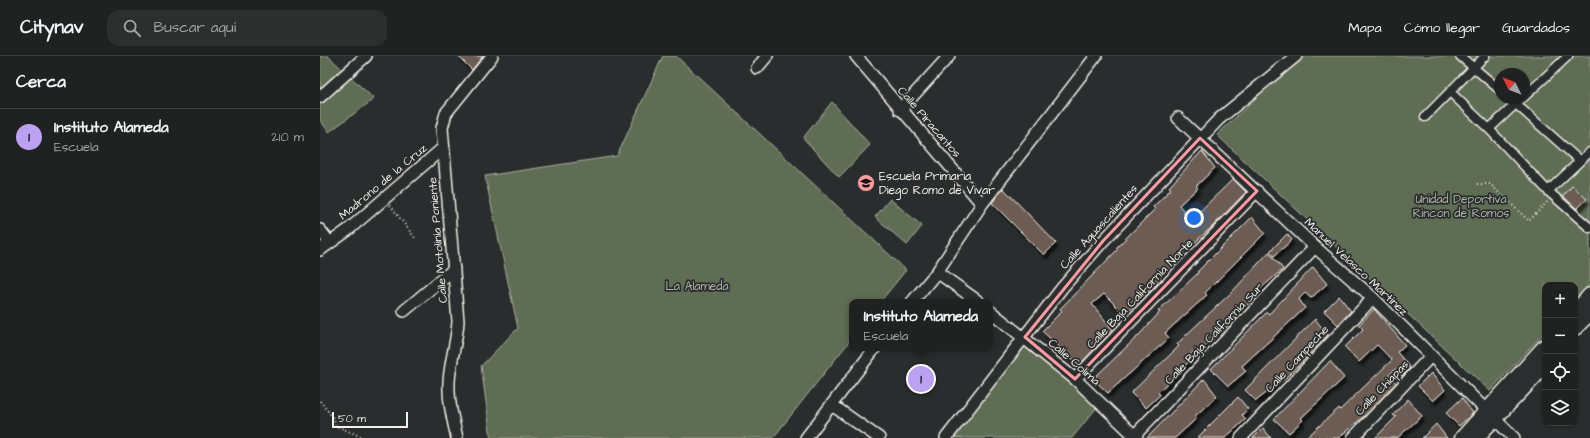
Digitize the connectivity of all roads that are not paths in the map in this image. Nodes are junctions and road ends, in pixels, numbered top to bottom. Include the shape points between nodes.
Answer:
1 (366, 56) edge
2 (492, 56) edge
3 (767, 56) edge
4 (856, 56) edge
5 (949, 56) edge
6 (1096, 56) edge
7 (1296, 56) edge
8 (1460, 56) edge
9 (1485, 56) edge
10 (1555, 56) edge
11 (1565, 59) edge
12 (757, 68) dead end
13 (1473, 69) junction
14 (1494, 85) edge
15 (1530, 91) edge
16 (1450, 92) junction
17 (320, 96) edge
18 (1515, 104) edge
19 (1526, 104) edge
20 (900, 110) junction
21 (1425, 117) dead end
22 (1178, 118) dead end
23 (1489, 128) junction
24 (1200, 138) junction
25 (443, 148) junction
26 (1590, 152) edge
27 (1580, 161) junction
28 (1257, 191) junction
29 (1550, 193) junction
30 (982, 204) junction
31 (1590, 228) edge
32 (320, 230) edge
33 (330, 243) junction
34 (1315, 247) junction
35 (320, 250) edge
36 (454, 269) junction
37 (937, 272) junction
38 (1590, 295) edge
39 (1373, 298) junction
40 (914, 299) edge
41 (975, 299) edge
42 (1578, 309) edge
43 (404, 311) dead end
44 (1590, 312) edge
45 (993, 313) edge
46 (1590, 319) edge
47 (1578, 325) edge
48 (1578, 331) edge
49 (1025, 337) junction
50 (1542, 350) edge
51 (873, 351) edge
52 (1431, 356) junction
53 (1542, 369) edge
54 (1075, 379) junction
55 (832, 405) junction
56 (1491, 415) junction
57 (1134, 437) edge
58 (457, 438) edge
59 (806, 438) edge
60 (879, 438) edge
61 (946, 438) edge
62 (1241, 438) edge
63 (1352, 438) edge
64 (1462, 438) edge
65 (1476, 438) edge
66 (1514, 438) edge

1 - 17 street
2 - 25 street, Calle Motolinía Poniente via 446,113 443,121
3 - 12 street
4 - 20 street, Calle Piracantos
5 - 20 street
6 - 30 street
7 - 24 street, Calle Aguascalientes via 1219,119
8 - 13 street
9 - 13 street
10 - 11 street
11 - 15 street
13 - 14 street
13 - 16 street
16 - 21 street
16 - 23 street
18 - 23 street
19 - 27 street
20 - 30 street, Calle Piracantos
22 - 24 street, Manuel Velasco Martínez
23 - 29 street
24 - 28 street, Manuel Velasco Martínez
24 - 49 street, Calle Aguascalientes via 1092,253
25 - 33 street, Madrono de la Cruz
25 - 36 street, Calle Motolinía Poniente
26 - 27 street
27 - 29 street
28 - 34 street, Manuel Velasco Martínez
28 - 54 street, Calle Baja California Norte
29 - 31 street
30 - 37 street
32 - 33 street
33 - 35 street, Madrono de la Cruz
34 - 39 street, Manuel Velasco Martínez
34 - 57 street, Calle Baja California Sur
36 - 43 street
36 - 58 street, Calle Motolinía Poniente via 457,336 450,368 448,394
37 - 40 street
37 - 41 street
38 - 42 street
39 - 52 street, Manuel Velasco Martínez
39 - 62 street, Calle Campeche
44 - 47 street
45 - 49 street, Calle Colima
46 - 48 street
49 - 54 street, Calle Colima
49 - 61 street, Calle Aguascalientes
50 - 56 street
51 - 55 street
52 - 56 street, Manuel Velasco Martínez
52 - 63 street, Calle Chiapas
53 - 56 street
54 - 57 street, Calle Colima
55 - 59 street
55 - 60 street
56 - 64 street
56 - 65 street
56 - 66 street, Manuel Velasco Martínez

